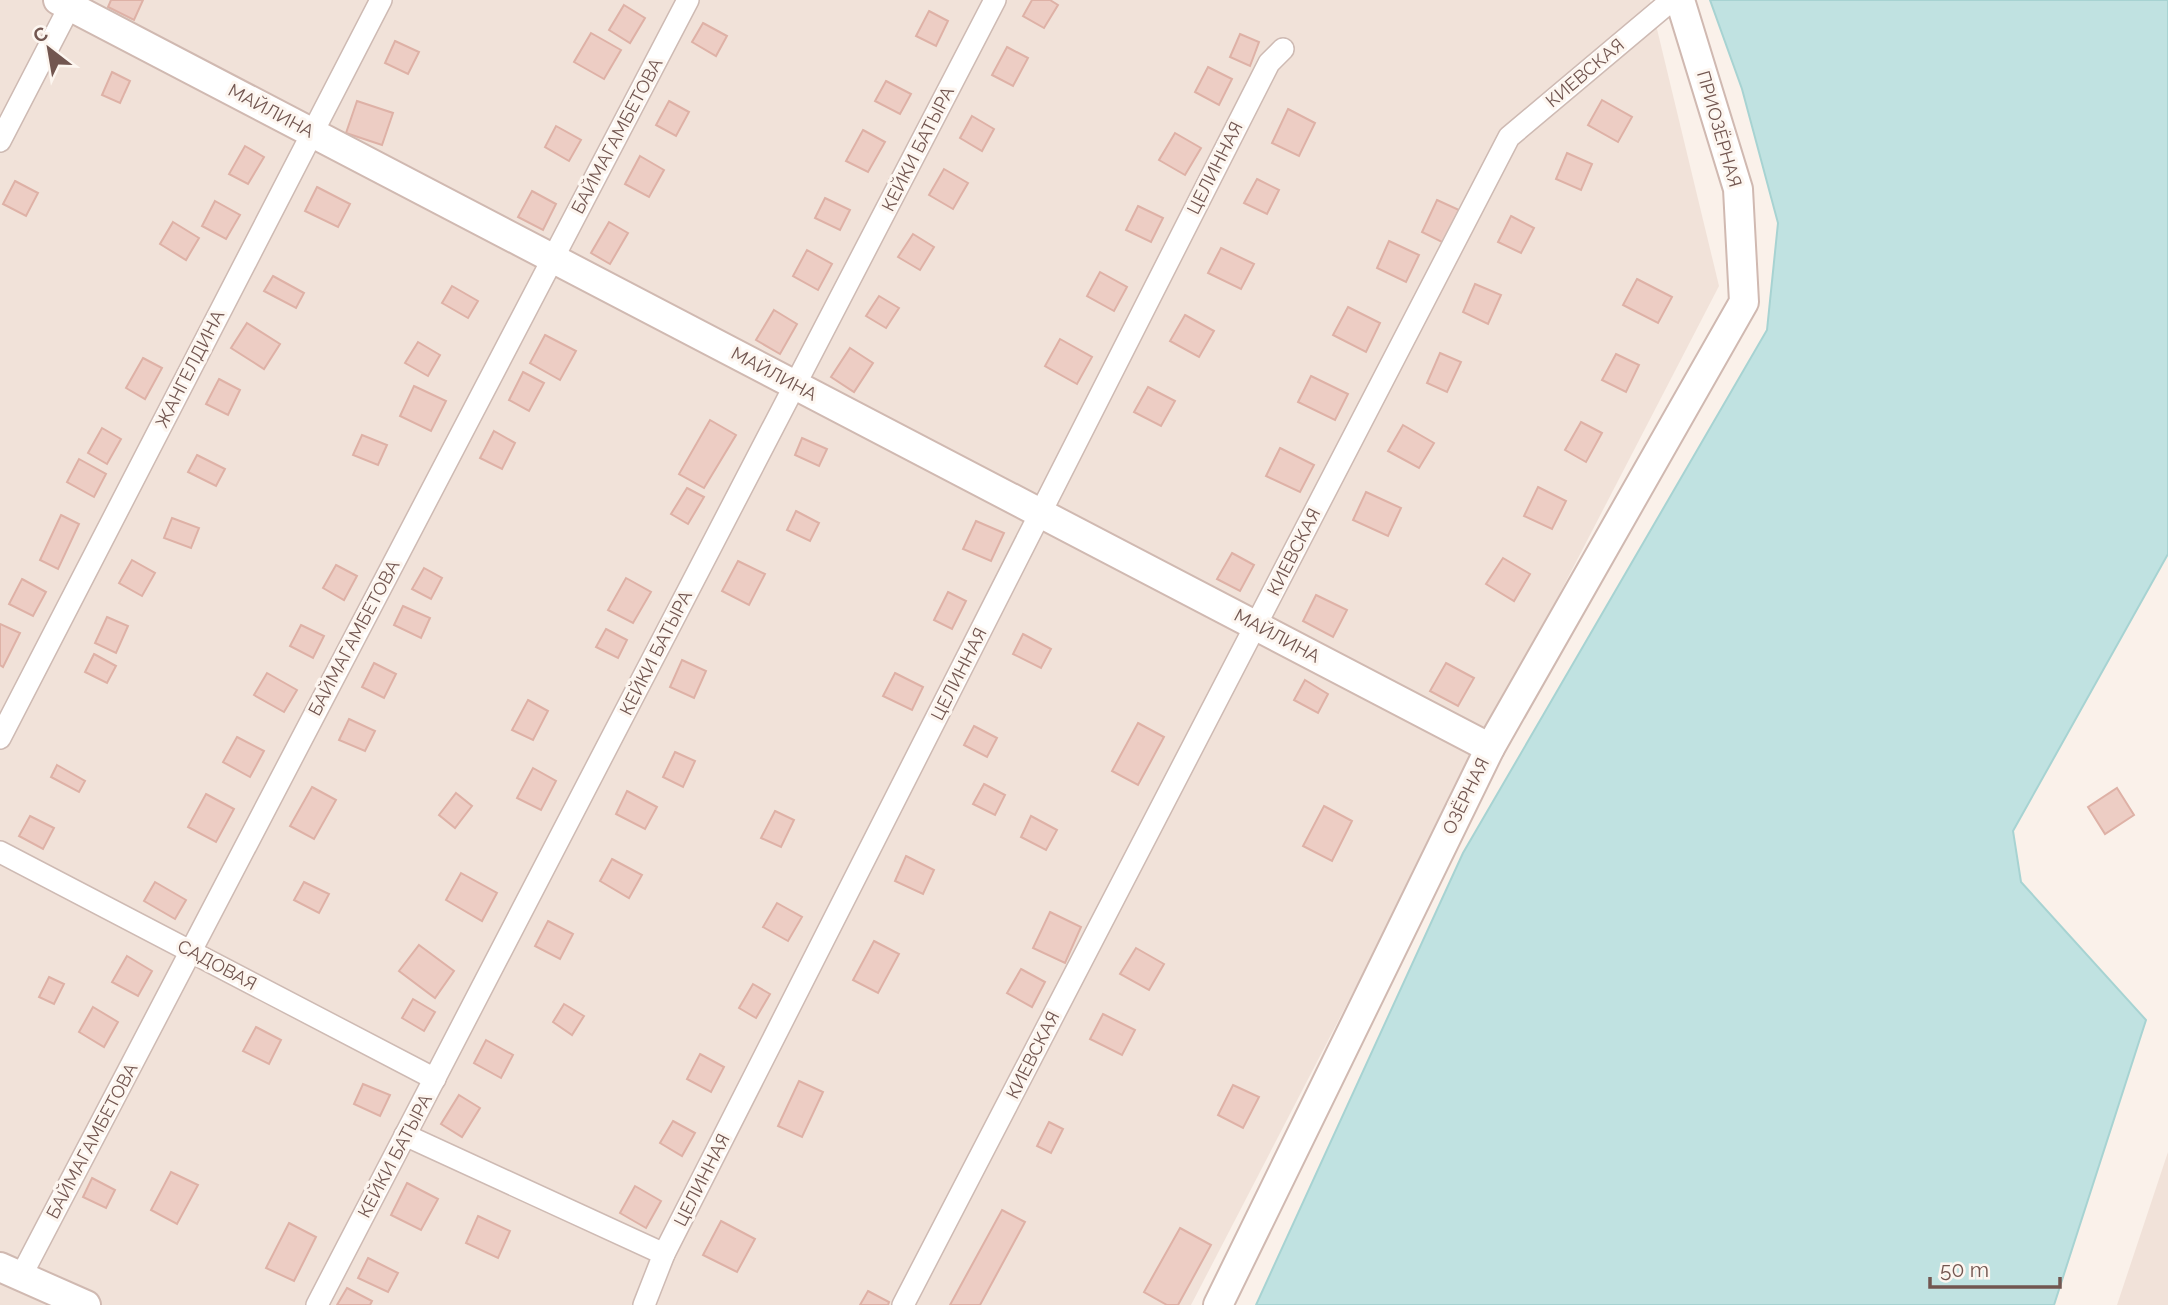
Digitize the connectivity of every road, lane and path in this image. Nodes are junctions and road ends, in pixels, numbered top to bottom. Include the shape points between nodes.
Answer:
1 (380, 0) edge
2 (688, 0) edge
3 (995, 0) edge
4 (1672, 0) edge
5 (1680, 0) edge
6 (67, 2) edge
7 (1283, 49) dead end
8 (312, 133) junction
9 (0, 141) edge
10 (553, 258) junction
11 (1744, 302) joint
12 (795, 385) junction
13 (1040, 513) junction
14 (1255, 625) junction
15 (0, 738) edge
16 (1490, 748) junction
17 (0, 852) edge
18 (191, 951) junction
19 (435, 1079) junction
20 (405, 1135) junction
21 (664, 1254) junction
22 (10, 1272) edge
23 (86, 1305) edge
24 (317, 1305) edge
25 (644, 1305) edge
26 (903, 1305) edge
27 (1218, 1305) edge

1 - 8 street, ЖАНГЕЛДИНА
2 - 10 street, БАЙМАГАМБЕТОВА
3 - 12 street, КЕЙКИ БАТЫРА
4 - 14 street, КИЕВСКАЯ via 1509,136
5 - 11 street, ПРИОЗЁРНАЯ via 1738,189
6 - 8 street, МАЙЛИНА
6 - 9 street
7 - 13 street, ЦЕЛИННАЯ via 1269,63
8 - 10 street, МАЙЛИНА
8 - 15 street, ЖАНГЕЛДИНА
10 - 12 street, МАЙЛИНА
10 - 18 street, БАЙМАГАМБЕТОВА
11 - 16 street, ОЗЁРНАЯ
12 - 13 street, МАЙЛИНА
12 - 19 street, КЕЙКИ БАТЫРА
13 - 14 street, МАЙЛИНА
13 - 21 street, ЦЕЛИННАЯ
14 - 16 street, МАЙЛИНА
14 - 26 street, КИЕВСКАЯ
16 - 27 street, ОЗЁРНАЯ
17 - 18 street, САДОВАЯ
18 - 19 street, САДОВАЯ
18 - 22 street, БАЙМАГАМБЕТОВА
19 - 20 street, КЕЙКИ БАТЫРА
20 - 21 street
20 - 24 street, КЕЙКИ БАТЫРА
21 - 25 street, ЦЕЛИННАЯ
22 - 23 street

